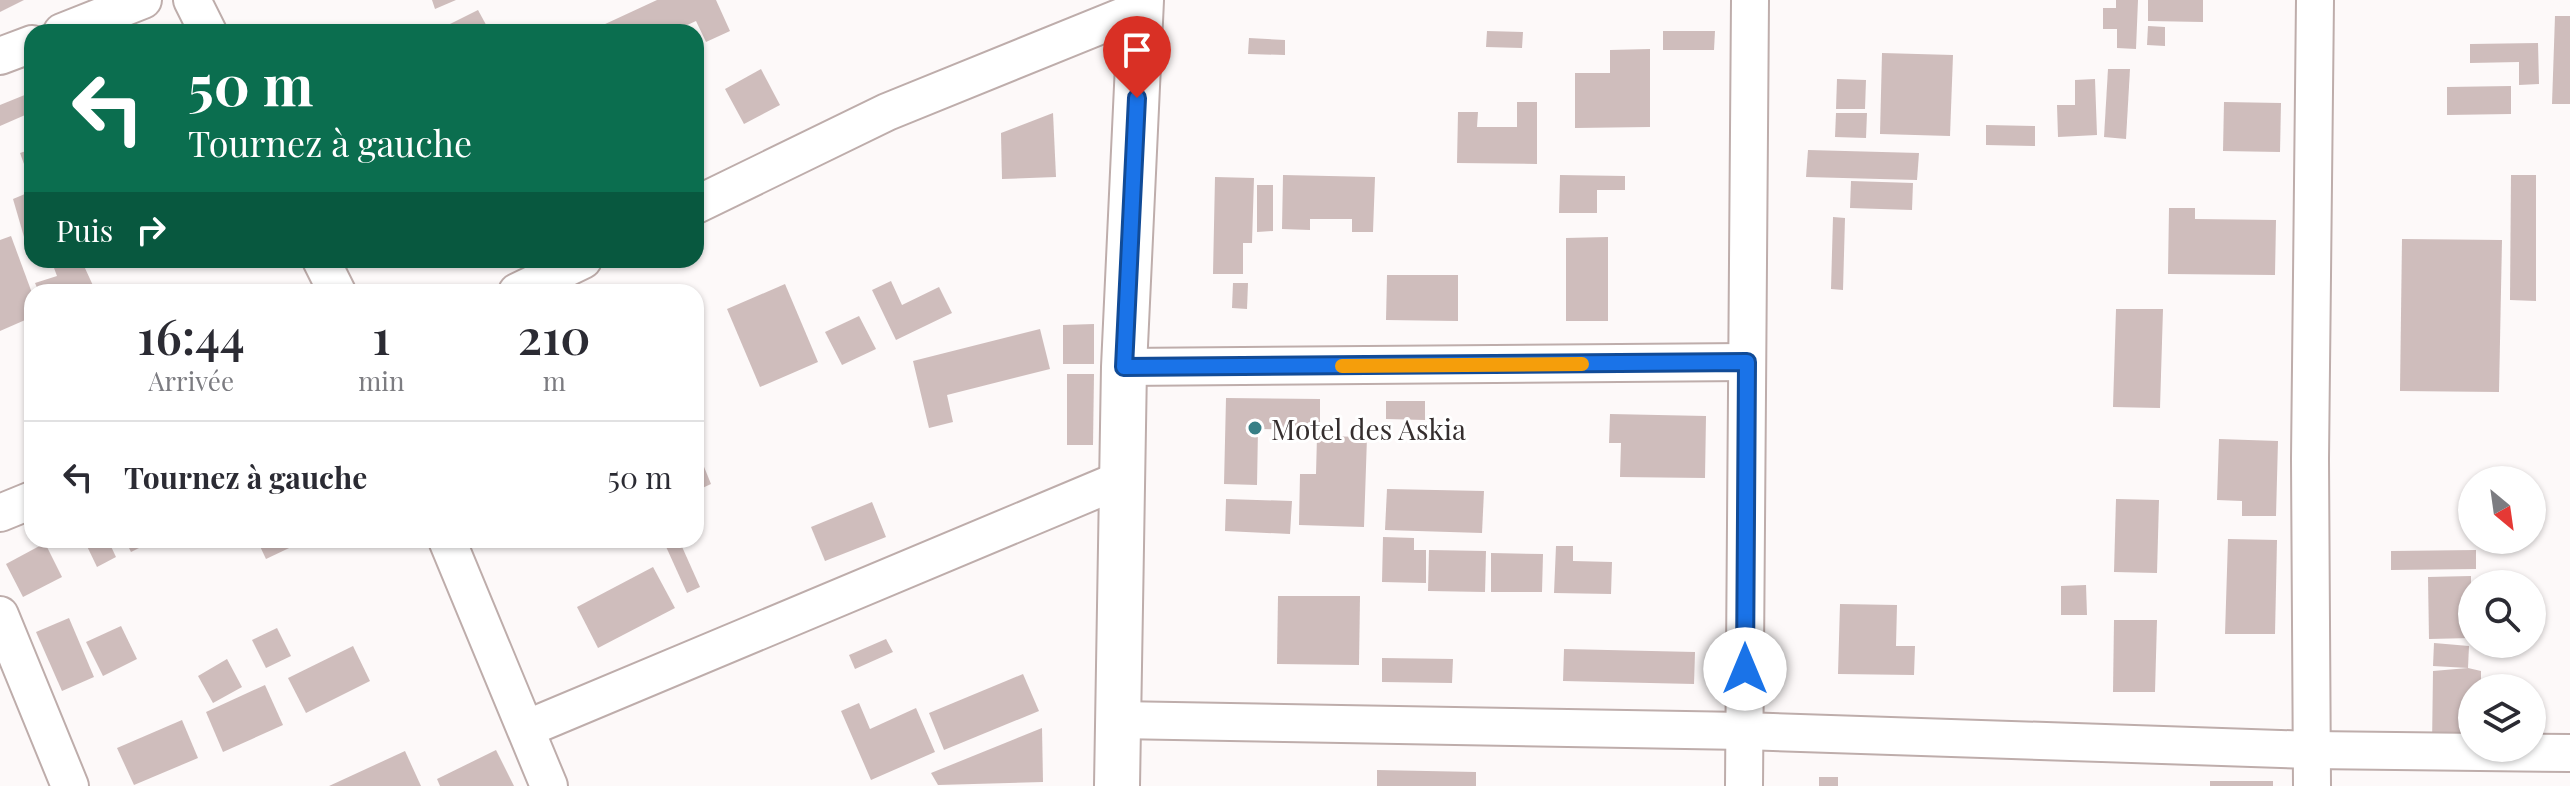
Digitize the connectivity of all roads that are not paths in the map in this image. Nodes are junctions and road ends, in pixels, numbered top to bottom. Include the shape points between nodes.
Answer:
1 (143, 0) edge
2 (192, 0) edge
3 (1750, 0) edge
4 (2315, 0) edge
5 (1141, 4) edge
6 (82, 24) edge
7 (204, 24) edge
8 (24, 47) edge
9 (0, 56) edge
10 (704, 201) edge
11 (566, 268) edge
12 (534, 284) edge
13 (1747, 362) junction
14 (1124, 367) junction
15 (1122, 479) junction
16 (24, 503) edge
17 (0, 513) edge
18 (450, 548) edge
19 (0, 615) edge
20 (1118, 720) junction
21 (528, 728) junction
22 (1744, 731) junction
23 (2312, 750) junction
24 (2570, 753) edge
25 (70, 786) edge
26 (549, 786) edge
27 (1117, 786) edge
28 (1744, 786) edge
29 (2312, 786) edge

1 - 6 street
2 - 7 street
3 - 13 street
4 - 23 street
5 - 10 street via 887,112
5 - 14 street
8 - 9 street
11 - 12 street
13 - 14 street
13 - 22 street
14 - 15 street
15 - 20 street
15 - 21 street
16 - 17 street
18 - 21 street
19 - 25 street
20 - 22 street
20 - 27 street
21 - 26 street
22 - 23 street
22 - 28 street
23 - 24 street
23 - 29 street

